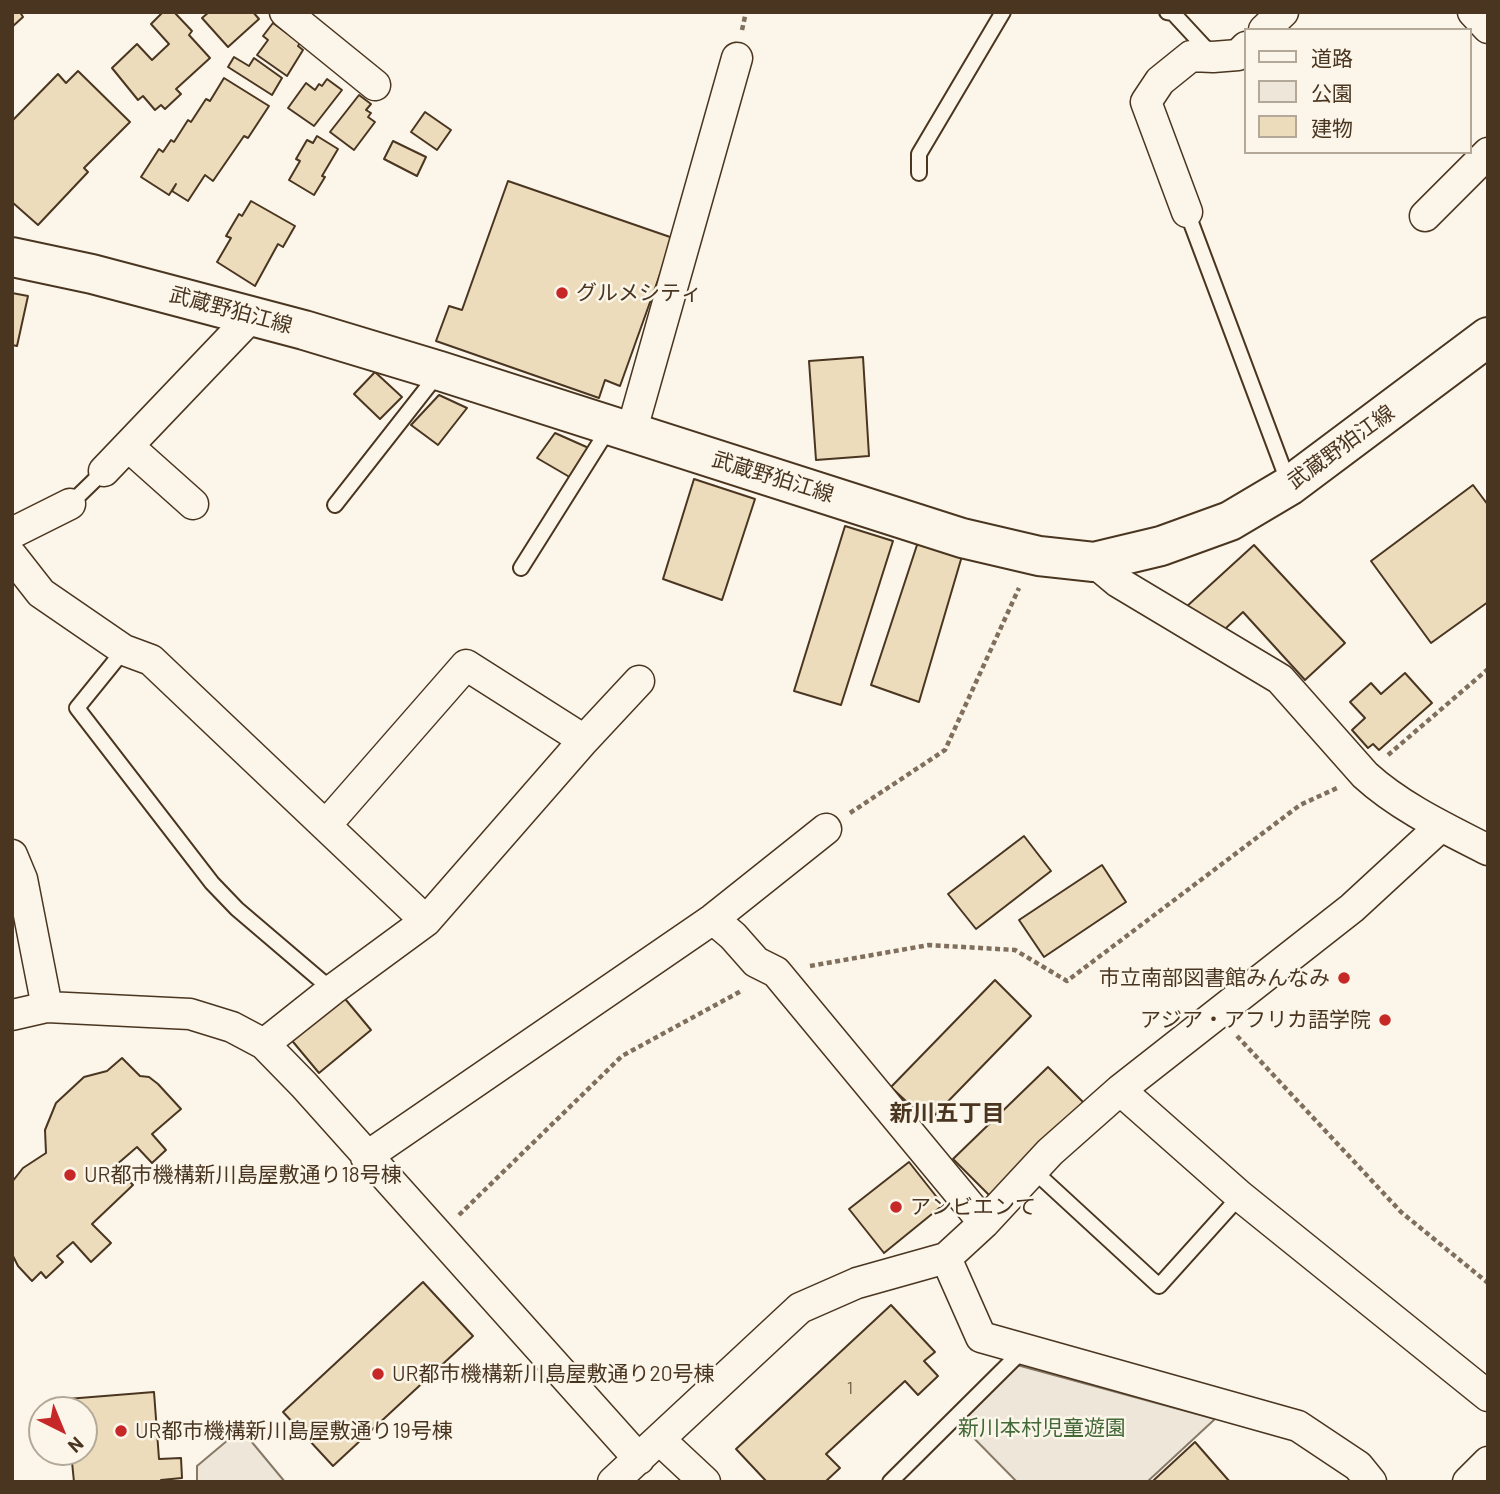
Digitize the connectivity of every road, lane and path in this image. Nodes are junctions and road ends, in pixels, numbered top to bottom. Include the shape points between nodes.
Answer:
1 (285, 12) edge
2 (1003, 12) edge
3 (1167, 12) edge
4 (1283, 12) edge
5 (1473, 12) edge
6 (1266, 28) edge
7 (1488, 29) edge
8 (1244, 49) edge
9 (1213, 57) junction
10 (737, 58) dead end
11 (375, 85) dead end
12 (1488, 153) edge
13 (919, 173) dead end
14 (1187, 212) joint
15 (1425, 216) dead end
16 (12, 257) edge
17 (252, 316) junction
18 (1488, 337) edge
19 (440, 371) junction
20 (621, 430) junction
21 (128, 446) junction
22 (104, 471) joint
23 (1289, 486) junction
24 (70, 504) joint
25 (193, 504) dead end
26 (335, 505) dead end
27 (12, 533) edge
28 (1034, 555) junction
29 (12, 556) edge
30 (1094, 562) junction
31 (521, 568) dead end
32 (124, 650) junction
33 (1488, 669) edge
34 (639, 681) dead end
35 (584, 740) junction
36 (1365, 775) junction
37 (326, 825) junction
38 (1441, 826) junction
39 (826, 829) joint
40 (1488, 850) edge
41 (12, 855) edge
42 (713, 919) junction
43 (426, 921) junction
44 (776, 972) junction
45 (332, 990) junction
46 (47, 1007) junction
47 (1219, 1013) junction
48 (12, 1015) edge
49 (264, 1044) junction
50 (1119, 1090) junction
51 (366, 1157) junction
52 (1034, 1170) junction
53 (1240, 1196) junction
54 (984, 1223) junction
55 (438, 1236) junction
56 (946, 1258) junction
57 (1488, 1283) edge
58 (1024, 1349) junction
59 (1488, 1396) edge
60 (649, 1449) junction
61 (1488, 1462) edge
62 (613, 1482) edge
63 (705, 1482) edge
64 (890, 1482) edge
65 (1371, 1482) edge
66 (1468, 1482) edge

1 - 11 street
2 - 13 lane via 919,154
3 - 9 lane
4 - 6 street
5 - 7 street
8 - 9 street via 1238,55
9 - 14 street via 1191,55 1160,82 1146,102
10 - 20 street
12 - 15 street
14 - 23 lane
16 - 17 main road, 武蔵野狛江線
17 - 19 main road, 武蔵野狛江線
17 - 21 street
18 - 23 main road, 武蔵野狛江線
19 - 20 main road, 武蔵野狛江線
19 - 26 lane
20 - 28 main road, 武蔵野狛江線 via 962,538
20 - 31 lane
21 - 22 street
21 - 25 street
22 - 24 lane
23 - 30 main road, 武蔵野狛江線 via 1230,521 1161,546
24 - 27 street
28 - 30 main road, 武蔵野狛江線
28 - 39 path via 945,750
29 - 32 street via 41,593
30 - 36 street via 1118,582 1280,679
32 - 37 street via 151,660
32 - 45 lane via 77,708 212,883
33 - 36 path
34 - 35 street
35 - 37 street via 466,665
35 - 43 street
36 - 38 street
36 - 44 path via 1300,805 1067,981 1015,950 929,944
37 - 43 street
38 - 40 street
38 - 47 street via 1352,908
39 - 42 street
41 - 46 street via 22,879
42 - 44 street via 756,962
42 - 51 street
43 - 45 street
44 - 54 street
44 - 55 path via 622,1056
45 - 49 street
46 - 48 street
46 - 49 street via 190,1014 232,1027
47 - 50 street
47 - 57 path via 1401,1212
49 - 51 street
50 - 52 street
50 - 53 street
51 - 55 street
52 - 53 lane via 1159,1286
52 - 54 street
53 - 59 street
54 - 56 street
55 - 60 street
56 - 58 street via 981,1337
56 - 60 street via 857,1283 800,1308
58 - 64 lane
58 - 65 street via 1298,1426 1358,1466
60 - 62 street
60 - 63 street
61 - 66 street

